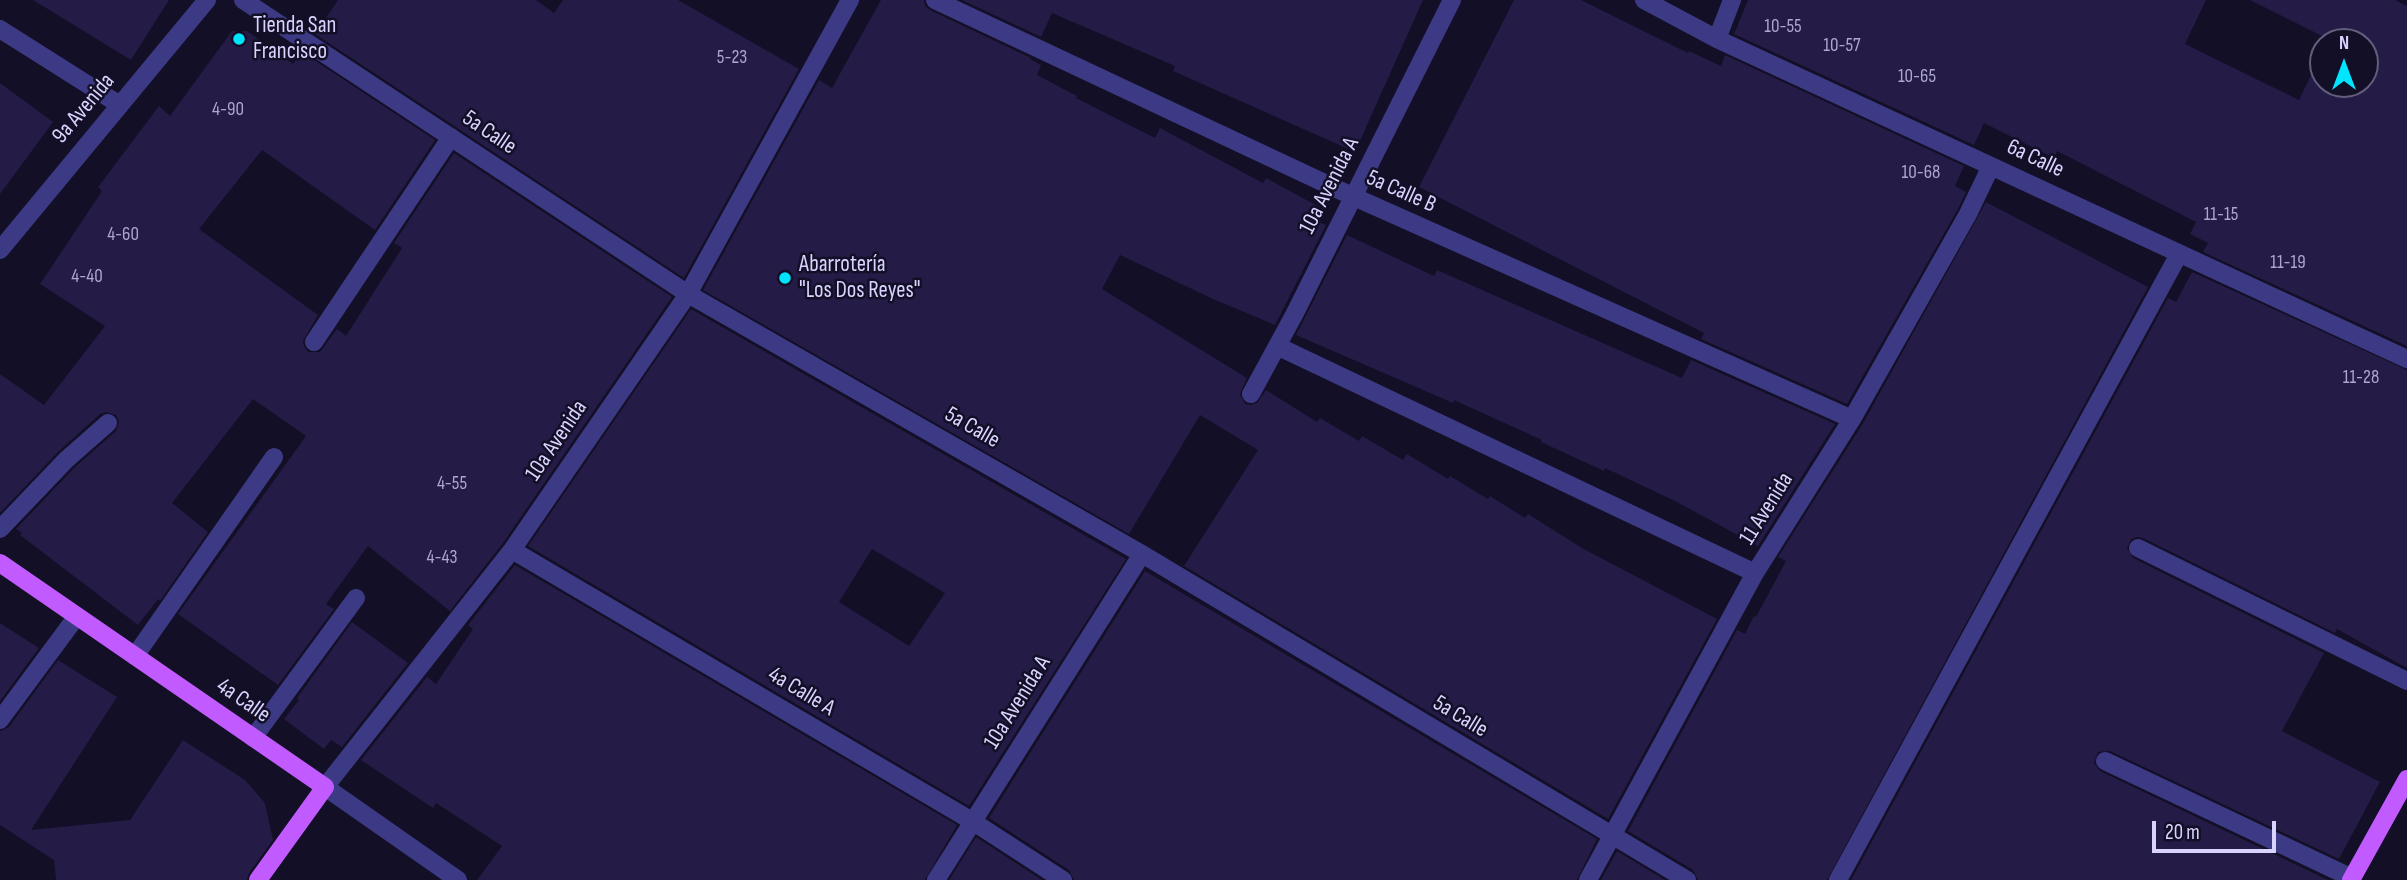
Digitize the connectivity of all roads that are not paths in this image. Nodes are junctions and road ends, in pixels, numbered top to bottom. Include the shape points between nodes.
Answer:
1 (207, 0) edge
2 (243, 0) edge
3 (850, 0) edge
4 (935, 0) edge
5 (1452, 0) edge
6 (1644, 0) edge
7 (1732, 0) edge
8 (0, 29) edge
9 (1717, 39) junction
10 (120, 104) junction
11 (451, 137) junction
12 (1991, 166) junction
13 (1352, 197) junction
14 (0, 250) edge
15 (2179, 254) junction
16 (688, 294) junction
17 (314, 342) dead end
18 (1277, 346) junction
19 (2407, 359) edge
20 (1251, 394) dead end
21 (1852, 419) junction
22 (108, 423) dead end
23 (274, 457) dead end
24 (0, 529) edge
25 (2138, 548) dead end
26 (512, 550) junction
27 (1142, 554) junction
28 (0, 563) edge
29 (1755, 573) junction
30 (356, 598) dead end
31 (77, 616) junction
32 (135, 656) junction
33 (2407, 681) edge
34 (0, 720) edge
35 (253, 738) junction
36 (2105, 761) dead end
37 (2407, 779) edge
38 (325, 787) junction
39 (972, 821) junction
40 (1611, 836) junction
41 (2351, 879) edge
42 (258, 880) edge
43 (458, 880) edge
44 (936, 880) edge
45 (1063, 880) edge
46 (1588, 880) edge
47 (1687, 880) edge
48 (1838, 880) edge

1 - 10 street, 9a Avenida
2 - 11 street, 5a Calle
3 - 16 street, 10a Avenida
4 - 13 street, 5a Calle B
5 - 13 street, 10a Avenida A
6 - 9 street, 6a Calle
7 - 9 street
8 - 10 street
9 - 12 street, 6a Calle
10 - 14 street, 9a Avenida
11 - 16 street, 5a Calle
11 - 17 street
12 - 15 street, 6a Calle
12 - 21 street, 11 Avenida
13 - 18 street, 10a Avenida A
13 - 21 street, 5a Calle B
15 - 19 street, 6a Calle
15 - 48 street
16 - 26 street, 10a Avenida
16 - 27 street, 5a Calle
18 - 20 street, 10a Avenida A
18 - 29 street
21 - 29 street, 11 Avenida
22 - 24 street
23 - 32 street
25 - 33 street
26 - 38 street, 10a Avenida
26 - 39 street, 4a Calle A
27 - 39 street, 10a Avenida A
27 - 40 street, 5a Calle
28 - 31 main road, 4a Calle
29 - 40 street, 11 Avenida
30 - 35 street
31 - 32 main road, 4a Calle
31 - 34 street
32 - 35 main road, 4a Calle
35 - 38 main road, 4a Calle
36 - 41 street
37 - 41 main road
38 - 42 main road, 10a Avenida
38 - 43 street, 4a Calle
39 - 44 street, 10a Avenida A
39 - 45 street, 4a Calle A
40 - 46 street, 11 Avenida
40 - 47 street, 5a Calle

